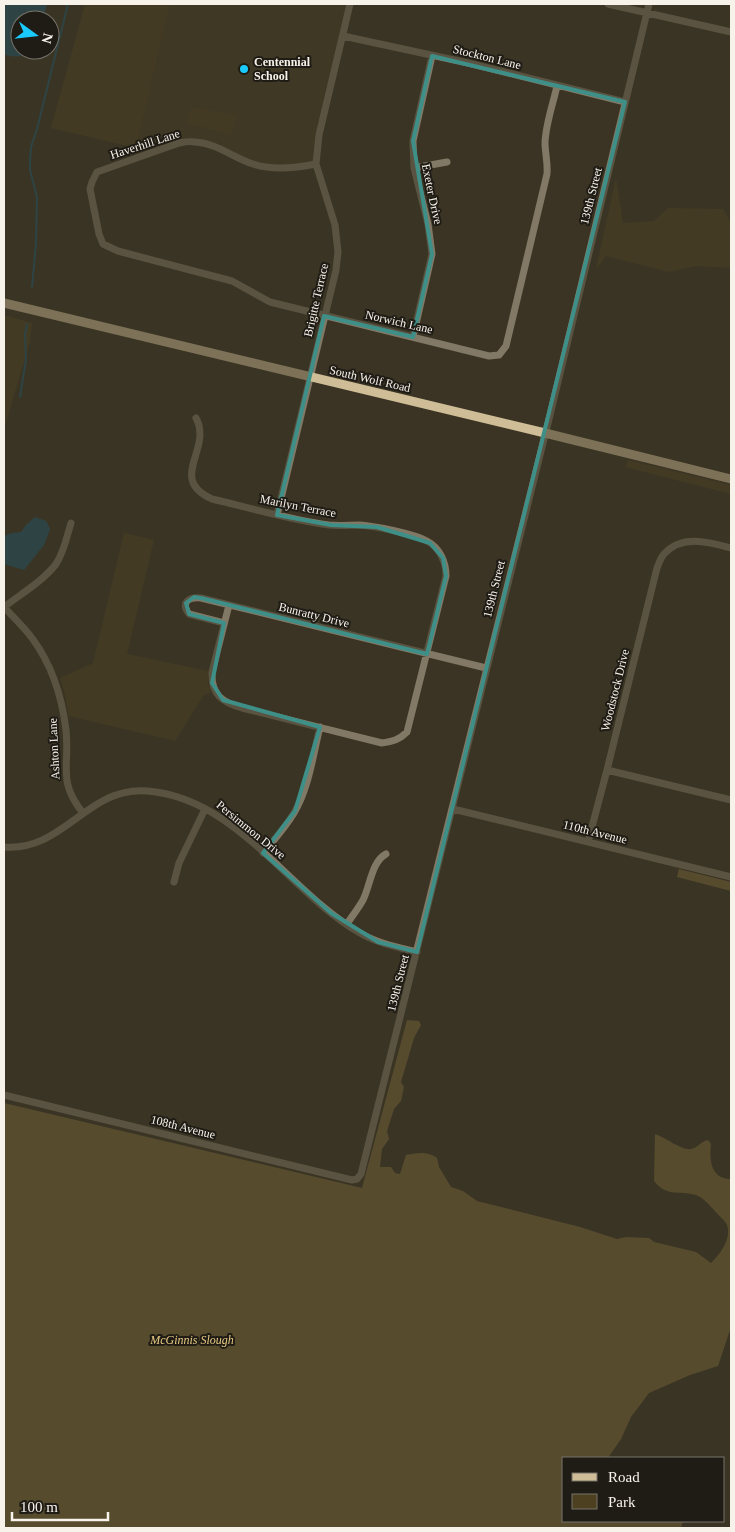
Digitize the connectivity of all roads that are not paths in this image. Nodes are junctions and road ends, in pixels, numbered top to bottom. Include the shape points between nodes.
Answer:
1 (350, 4) edge
2 (608, 4) edge
3 (649, 4) edge
4 (647, 13) junction
5 (731, 32) edge
6 (343, 36) junction
7 (432, 56) junction
8 (557, 86) junction
9 (625, 102) junction
10 (448, 162) dead end
11 (316, 164) junction
12 (414, 168) junction
13 (97, 172) joint
14 (4, 304) edge
15 (324, 316) junction
16 (413, 337) junction
17 (310, 377) junction
18 (196, 418) dead end
19 (545, 432) junction
20 (731, 479) edge
21 (277, 515) junction
22 (71, 523) dead end
23 (731, 548) edge
24 (229, 605) junction
25 (4, 607) edge
26 (224, 623) junction
27 (427, 654) junction
28 (486, 668) junction
29 (320, 728) junction
30 (607, 770) junction
31 (731, 800) edge
32 (206, 808) junction
33 (453, 809) junction
34 (83, 813) junction
35 (588, 842) junction
36 (4, 847) edge
37 (263, 853) junction
38 (386, 854) dead end
39 (731, 877) edge
40 (174, 882) dead end
41 (347, 924) junction
42 (417, 952) junction
43 (4, 1095) edge
44 (357, 1179) joint

1 - 6 street, Brigitte Terrace
2 - 4 street
3 - 4 street, 139th Street
4 - 5 street
4 - 9 street, 139th Street
6 - 7 street, Stockton Lane
6 - 11 street, Brigitte Terrace via 319,135
7 - 8 street, Stockton Lane
7 - 12 street, Exeter Drive via 414,129
8 - 9 street, Stockton Lane
8 - 16 street, Norwich Lane via 546,132 547,174 506,346 499,355 490,356
9 - 19 street, 139th Street
10 - 12 street
11 - 13 street, Haverhill Lane via 291,168 255,165 208,144 194,142 179,143
11 - 15 street, Brigitte Terrace via 335,225 338,252
12 - 16 street, Exeter Drive via 432,254
13 - 15 street, Norwich Lane via 90,189 103,244 118,252 232,281 270,302
14 - 17 main road, South Wolf Road
15 - 16 street, Norwich Lane
15 - 17 street, Brigitte Terrace
17 - 19 main road, South Wolf Road
17 - 21 street, Brigitte Terrace
18 - 21 street, Marilyn Terrace via 200,425 192,474 196,489 212,499
19 - 20 main road, South Wolf Road
19 - 28 street, 139th Street
21 - 27 street, Marilyn Terrace via 330,526 377,527 419,537 430,543 443,558 446,576
22 - 25 street via 56,564
23 - 30 street, Woodstock Drive via 695,541 663,554
24 - 26 street, Marilyn Terrace
24 - 26 street, Bunratty Drive via 194,597 186,604 189,614
24 - 27 street, Bunratty Drive
25 - 34 street, Ashton Lane via 31,636 52,672 66,732 69,791
26 - 29 street, Marilyn Terrace via 212,672 216,693 230,705
27 - 28 street, Bunratty Drive
27 - 29 street, Marilyn Terrace via 407,732 400,739 382,743
28 - 33 street, 139th Street
29 - 37 street via 305,790 283,830
30 - 31 street
30 - 35 street, Woodstock Drive
32 - 34 street, Persimmon Drive via 168,795 132,791 104,799
32 - 37 street, Persimmon Drive
32 - 40 street via 182,856
33 - 35 street, 110th Avenue
33 - 42 street, 139th Street
34 - 36 street, Persimmon Drive via 50,837 17,848
35 - 39 street, 110th Avenue
37 - 41 street, Persimmon Drive
38 - 41 street via 378,860 362,901
41 - 42 street, Persimmon Drive via 378,942
42 - 44 street, 139th Street via 363,1167
43 - 44 street, 108th Avenue

